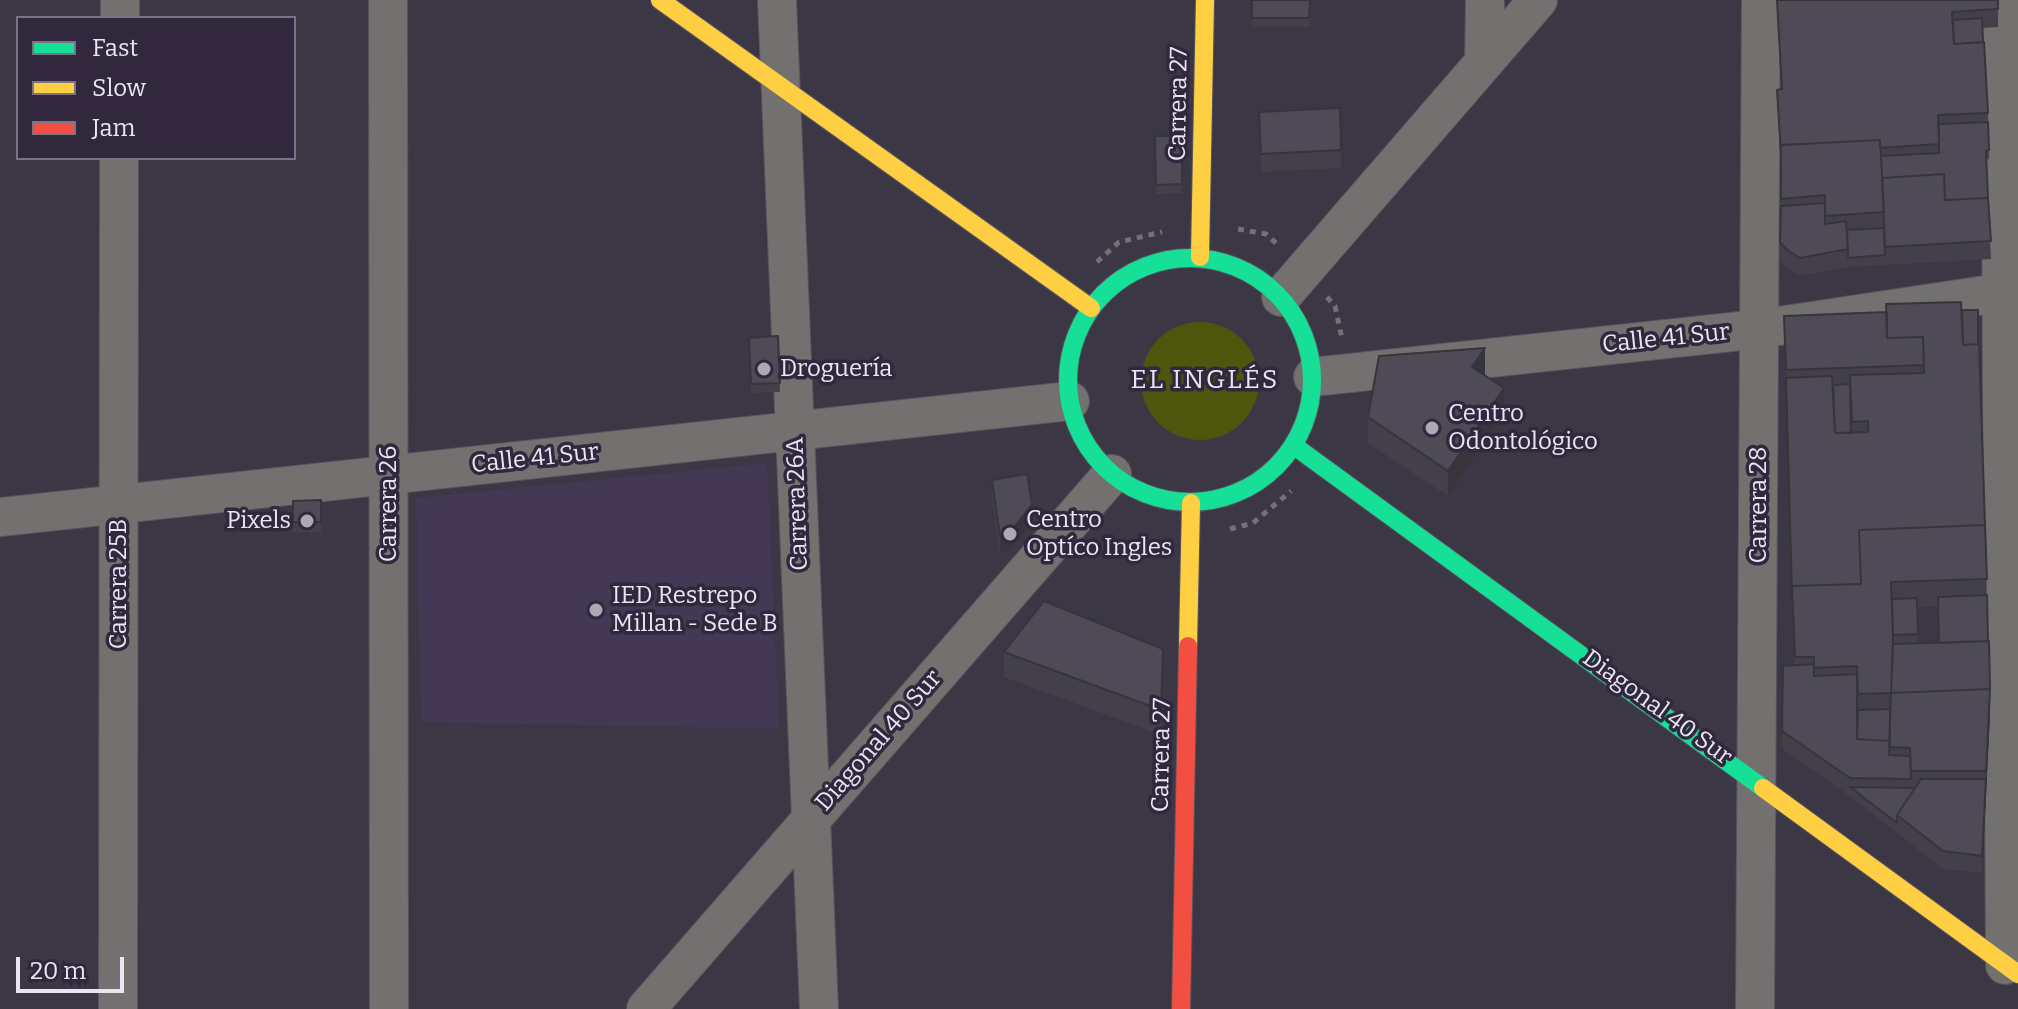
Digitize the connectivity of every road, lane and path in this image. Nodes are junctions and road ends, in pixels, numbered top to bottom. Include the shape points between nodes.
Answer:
1 (388, 0) edge
2 (660, 0) edge
3 (777, 0) edge
4 (1205, 0) edge
5 (1485, 0) edge
6 (1538, 0) edge
7 (1761, 0) edge
8 (2000, 0) edge
9 (1484, 62) junction
10 (781, 87) junction
11 (119, 160) edge
12 (1200, 223) junction
13 (1200, 257) junction
14 (1293, 284) junction
15 (1067, 290) junction
16 (2009, 291) edge
17 (1091, 308) junction
18 (1759, 329) junction
19 (1330, 375) junction
20 (1070, 401) junction
21 (795, 431) junction
22 (1293, 445) junction
23 (1321, 465) junction
24 (1112, 474) junction
25 (389, 475) junction
26 (1191, 503) junction
27 (119, 504) junction
28 (0, 517) edge
29 (1190, 540) junction
30 (1757, 782) junction
31 (811, 819) junction
32 (2012, 970) edge
33 (118, 1009) edge
34 (389, 1009) edge
35 (646, 1009) edge
36 (819, 1009) edge
37 (1181, 1009) edge
38 (1755, 1009) edge

1 - 25 street, Carrera 26
2 - 10 street
3 - 10 street, Carrera 26A
4 - 12 street, Carrera 27
5 - 9 street
6 - 9 street
7 - 18 street, Carrera 28
8 - 16 street
9 - 14 street
10 - 15 street
10 - 21 street, Carrera 26A
11 - 27 street, Carrera 25B
12 - 13 street, Carrera 27
12 - 14 path via 1266,234
12 - 15 path via 1119,242
13 - 14 street via 1223,261 1264,281
13 - 17 street via 1139,268 1113,284
14 - 19 street via 1298,321 1309,348
14 - 19 path via 1335,306
15 - 17 street
16 - 18 street, Calle 41 Sur
16 - 32 street
17 - 20 street via 1076,336 1069,368
18 - 19 street, Calle 41 Sur
18 - 30 street, Carrera 28
19 - 22 street via 1311,400
20 - 21 street, Calle 41 Sur
20 - 24 street via 1085,441
21 - 25 street, Calle 41 Sur
21 - 31 street, Carrera 26A
22 - 23 street, Diagonal 40 Sur
22 - 26 street via 1267,476 1231,496
23 - 29 path via 1253,523
23 - 30 street, Diagonal 40 Sur
24 - 26 street via 1162,500
24 - 31 street, Diagonal 40 Sur
25 - 27 street, Calle 41 Sur
25 - 34 street, Carrera 26
26 - 29 street, Carrera 27
27 - 28 street, Calle 41 Sur
27 - 33 street, Carrera 25B
29 - 37 street, Carrera 27
30 - 32 street, Diagonal 40 Sur
30 - 38 street, Carrera 28
31 - 35 street, Diagonal 40 Sur
31 - 36 street, Carrera 26A

